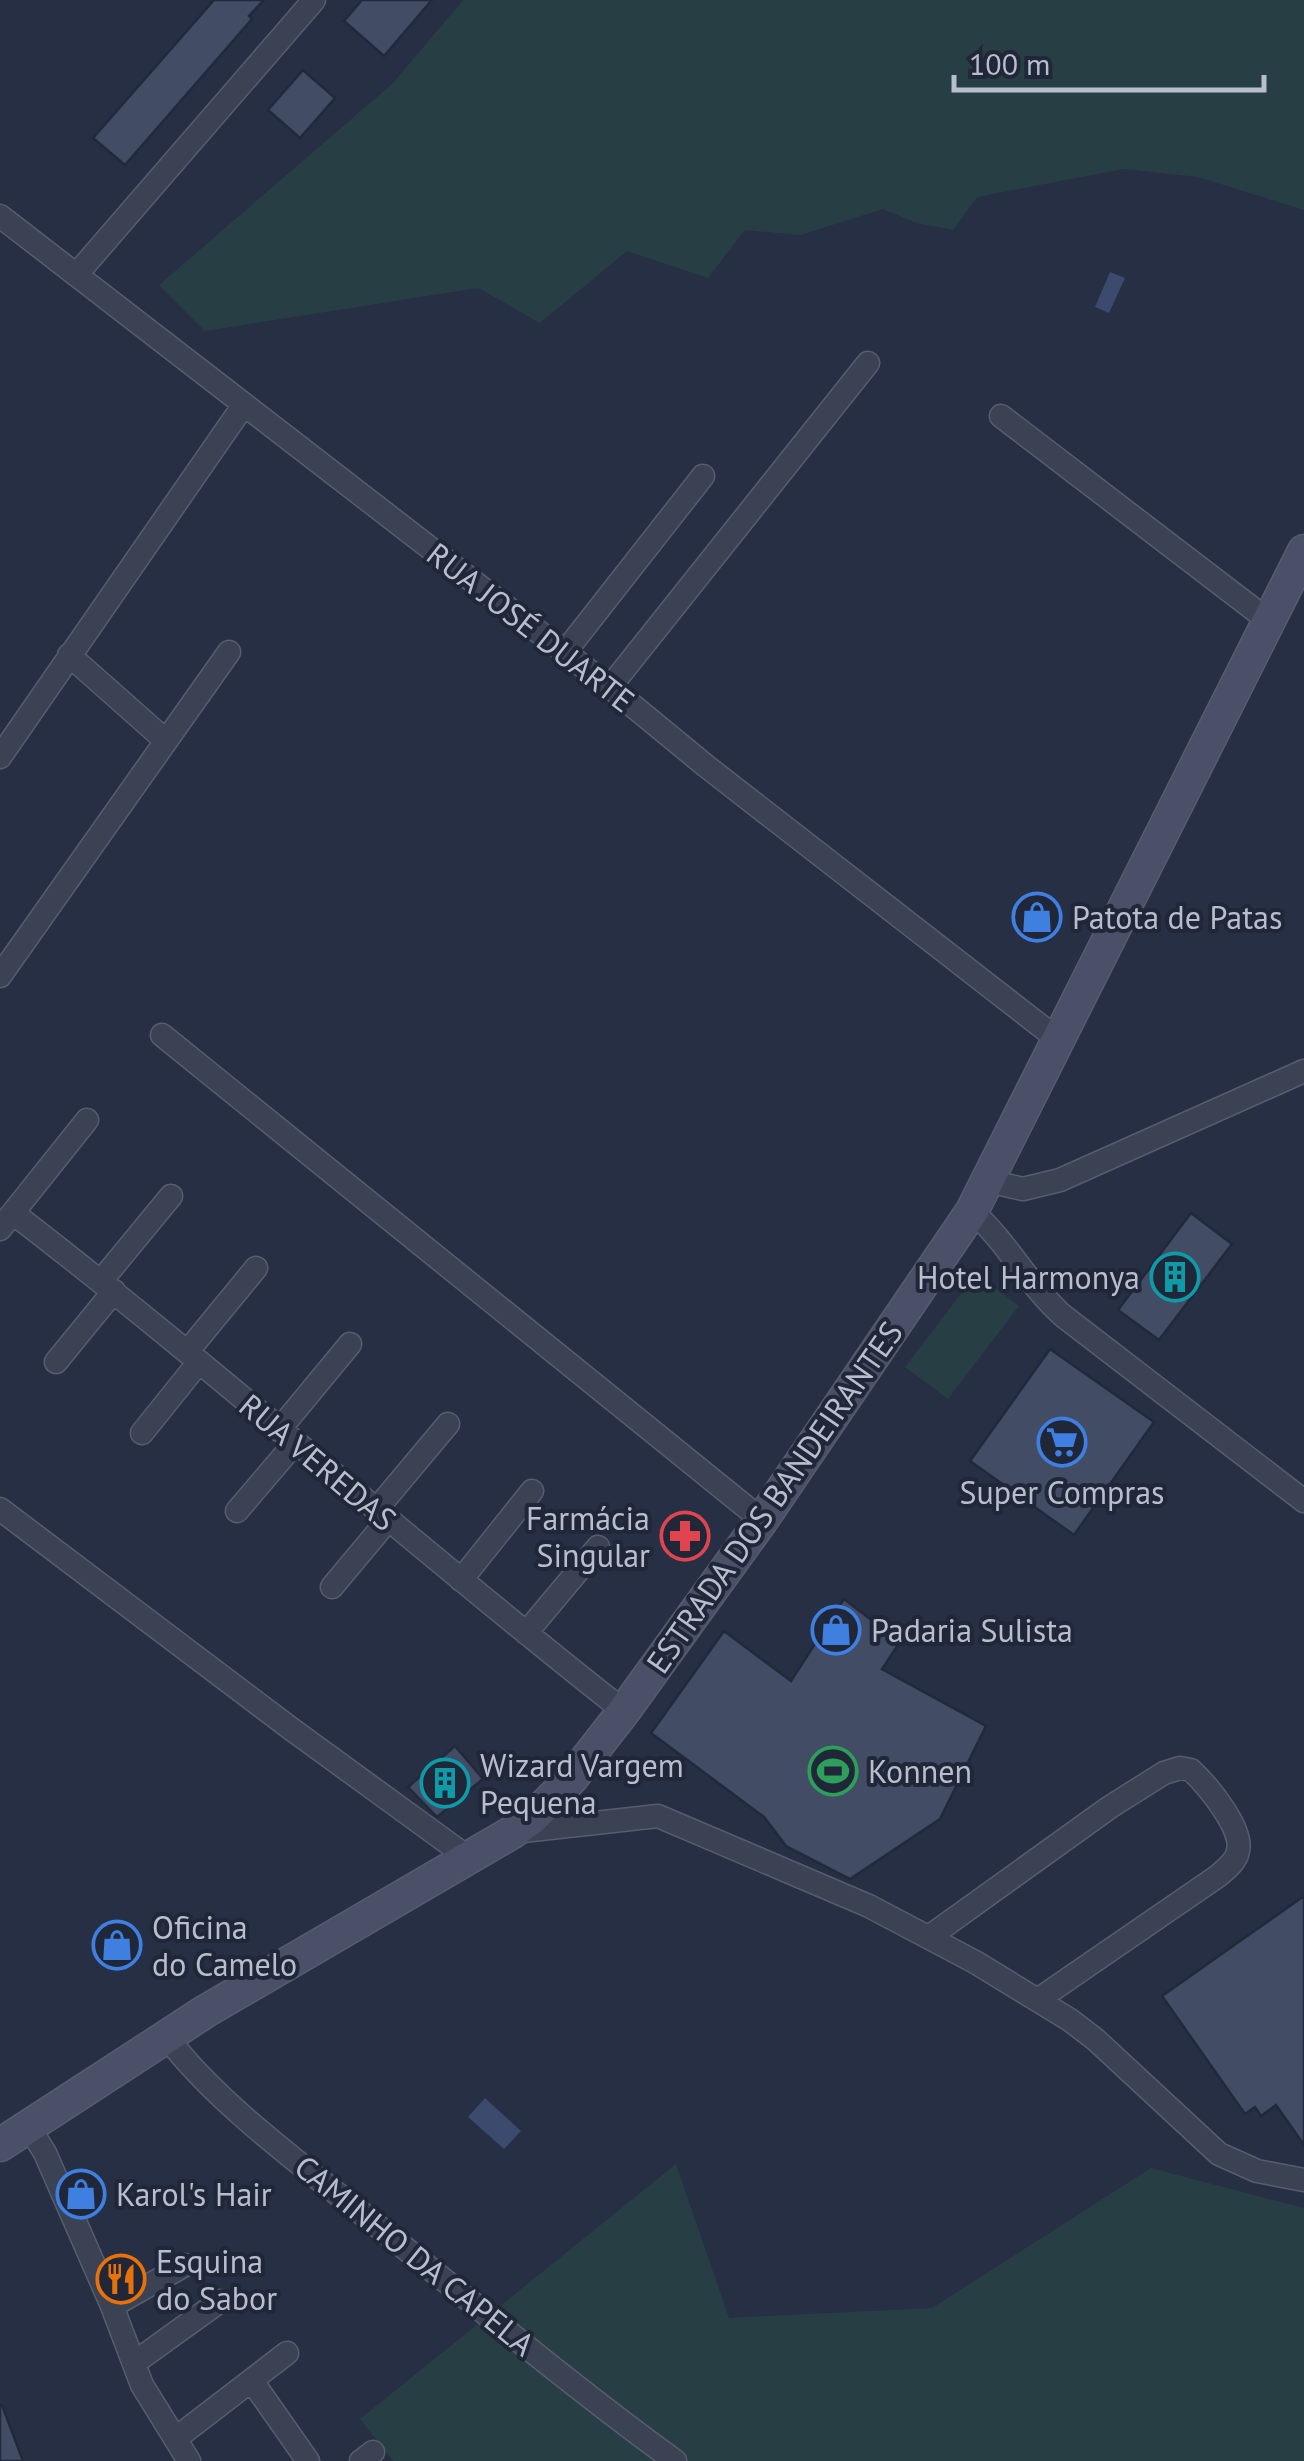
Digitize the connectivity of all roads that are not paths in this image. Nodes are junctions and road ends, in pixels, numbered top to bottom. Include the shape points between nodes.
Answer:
1 (314, 0) edge
2 (0, 216) edge
3 (76, 276) junction
4 (868, 362) dead end
5 (244, 406) junction
6 (1000, 416) dead end
7 (704, 476) dead end
8 (1304, 551) edge
9 (1270, 620) junction
10 (229, 652) dead end
11 (565, 652) junction
12 (69, 655) junction
13 (610, 686) junction
14 (165, 740) junction
15 (0, 757) edge
16 (0, 976) edge
17 (162, 1035) dead end
18 (1060, 1041) junction
19 (1304, 1071) edge
20 (86, 1120) dead end
21 (988, 1181) junction
22 (171, 1196) dead end
23 (972, 1211) junction
24 (6, 1220) edge
25 (256, 1268) dead end
26 (108, 1286) junction
27 (350, 1344) dead end
28 (193, 1357) junction
29 (56, 1362) dead end
30 (448, 1424) dead end
31 (142, 1433) dead end
32 (287, 1436) junction
33 (532, 1491) dead end
34 (1304, 1501) edge
35 (0, 1509) edge
36 (237, 1512) dead end
37 (382, 1515) junction
38 (762, 1520) junction
39 (598, 1546) dead end
40 (461, 1580) junction
41 (332, 1587) dead end
42 (526, 1634) junction
43 (624, 1711) junction
44 (511, 1833) junction
45 (470, 1859) junction
46 (929, 1937) junction
47 (1039, 1999) junction
48 (167, 2036) junction
49 (29, 2127) junction
50 (0, 2145) edge
51 (1304, 2180) edge
52 (185, 2265) dead end
53 (220, 2301) dead end
54 (112, 2306) junction
55 (287, 2354) dead end
56 (134, 2364) junction
57 (252, 2381) junction
58 (175, 2439) junction
59 (300, 2458) edge
60 (189, 2461) edge
61 (674, 2461) edge

1 - 3 street
2 - 3 street, RUA JOSÉ DUARTE
3 - 5 street, RUA JOSÉ DUARTE
4 - 13 street
5 - 11 street, RUA JOSÉ DUARTE
5 - 12 street
6 - 9 street
7 - 11 street
8 - 9 main road, ESTRADA DOS BANDEIRANTES
9 - 18 main road, ESTRADA DOS BANDEIRANTES
10 - 14 street
11 - 13 street, RUA JOSÉ DUARTE
12 - 14 street
12 - 15 street
13 - 18 street, RUA JOSÉ DUARTE
14 - 16 street
17 - 38 street
18 - 21 main road, ESTRADA DOS BANDEIRANTES
19 - 21 street via 1060,1180 1023,1189
20 - 24 street
21 - 23 main road, ESTRADA DOS BANDEIRANTES
22 - 26 street
23 - 34 street via 1062,1315
23 - 38 main road, ESTRADA DOS BANDEIRANTES
24 - 26 street, RUA VEREDAS
25 - 28 street
26 - 28 street, RUA VEREDAS
26 - 29 street
27 - 32 street
28 - 31 street
28 - 32 street, RUA VEREDAS
30 - 37 street
32 - 36 street
32 - 37 street, RUA VEREDAS
33 - 40 street
35 - 45 street
37 - 40 street, RUA VEREDAS
37 - 41 street
38 - 43 main road, ESTRADA DOS BANDEIRANTES
39 - 42 street
40 - 42 street, RUA VEREDAS
42 - 43 street, RUA VEREDAS
43 - 44 main road, ESTRADA DOS BANDEIRANTES via 571,1779
44 - 45 main road, ESTRADA DOS BANDEIRANTES
44 - 46 street via 658,1816
45 - 48 main road, ESTRADA DOS BANDEIRANTES
46 - 47 street
46 - 47 street via 1110,1807 1164,1773 1191,1770 1235,1828 1235,1860
47 - 51 street via 1096,2040 1219,2154
48 - 49 main road, ESTRADA DOS BANDEIRANTES
48 - 61 street, CAMINHO DA CAPELA via 214,2089 314,2174
49 - 50 main road, ESTRADA DOS BANDEIRANTES
49 - 54 street
52 - 54 street
53 - 56 street
54 - 56 street
55 - 57 street
56 - 58 street
57 - 58 street
57 - 59 street
58 - 60 street

